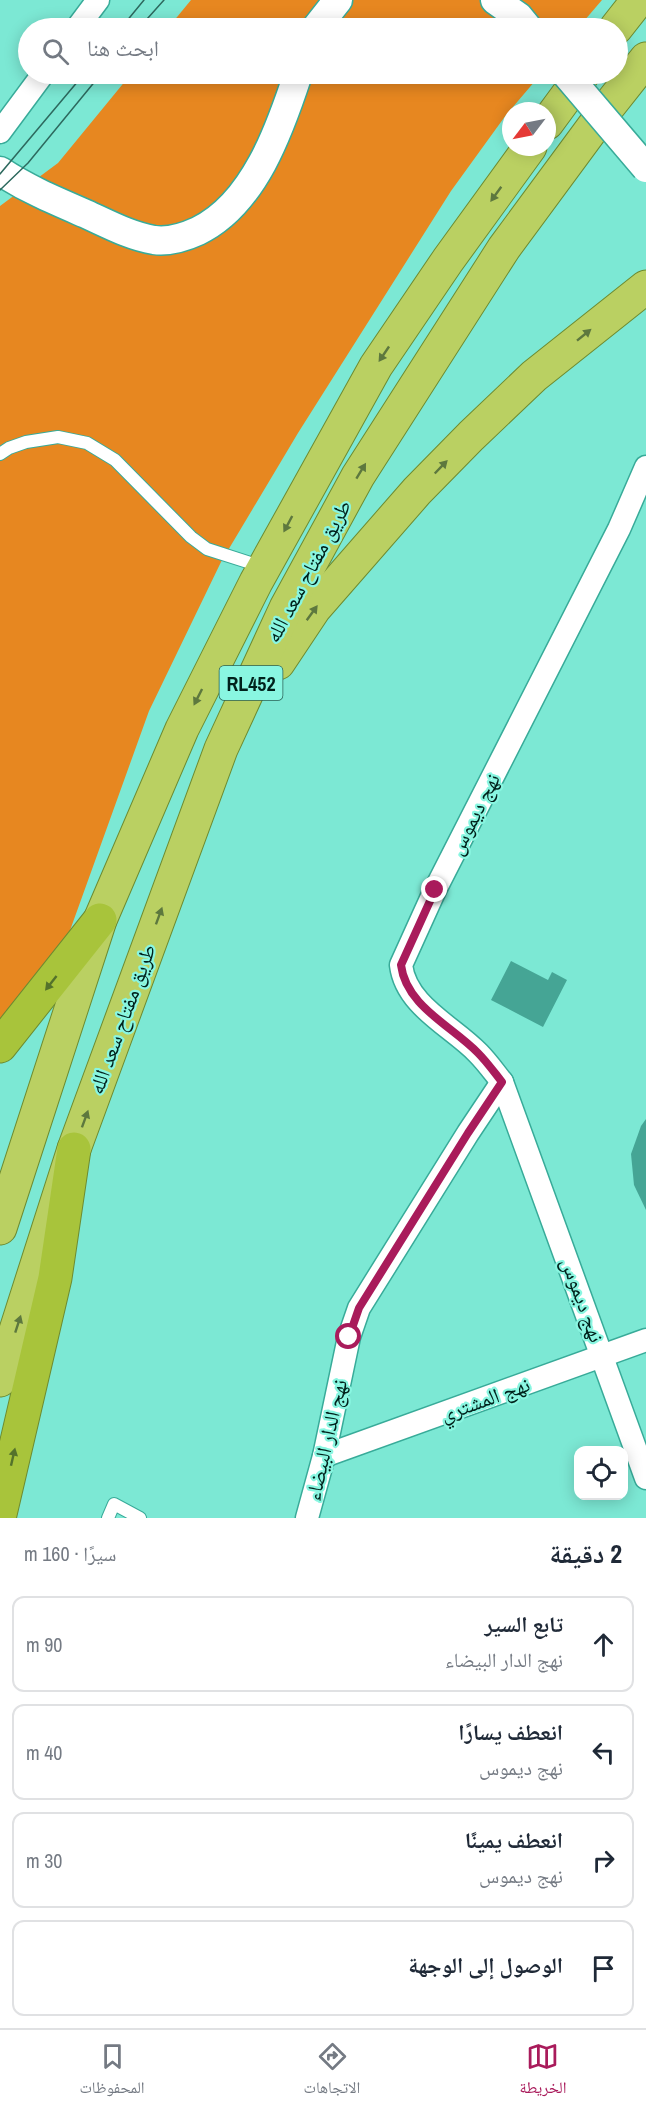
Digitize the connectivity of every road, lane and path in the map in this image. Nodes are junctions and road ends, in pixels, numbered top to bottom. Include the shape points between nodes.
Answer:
1 (338, 0) edge
2 (495, 0) edge
3 (95, 1) edge
4 (519, 15) edge
5 (83, 18) edge
6 (324, 18) edge
7 (646, 59) edge
8 (628, 82) edge
9 (36, 84) edge
10 (294, 84) edge
11 (575, 84) edge
12 (576, 84) edge
13 (626, 84) edge
14 (556, 111) edge
15 (0, 132) edge
16 (523, 156) edge
17 (646, 168) edge
18 (0, 171) edge
19 (646, 287) edge
20 (633, 308) edge
21 (0, 454) edge
22 (646, 467) edge
23 (264, 568) junction
24 (220, 749) junction
25 (100, 920) junction
26 (0, 1046) edge
27 (502, 1082) junction
28 (74, 1149) junction
29 (0, 1228) edge
30 (646, 1341) edge
31 (603, 1356) junction
32 (0, 1380) edge
33 (324, 1456) junction
34 (646, 1478) edge
35 (0, 1514) edge
36 (108, 1518) edge
37 (140, 1518) edge
38 (307, 1518) edge

1 - 6 street
2 - 4 street
3 - 5 street
8 -> 7 highway, طريق مفتاح سعد الله / RL452
9 - 15 street
10 - 18 street via 275,138 236,202 213,224 184,237 156,240 132,234 39,194
11 - 17 street, bridge
12 - 14 highway
24 -> 13 highway, طريق مفتاح سعد الله / RL452 via 286,608 358,476 504,248
16 -> 23 highway, طريق مفتاح سعد الله / RL452 via 376,366
19 - 20 highway
24 -> 20 highway via 314,609 417,492 534,376
21 - 23 lane via 26,441 58,437 87,443 115,460 207,549
22 - 27 street, نهج ديموس via 619,529 435,890 401,965 411,994 478,1053
23 -> 25 highway, طريق مفتاح سعد الله / RL452 via 182,729
28 -> 24 highway, طريق مفتاح سعد الله / RL452
25 -> 26 highway
25 - 29 highway, طريق مفتاح سعد الله / RL452
27 - 31 street, نهج ديموس
27 - 33 street, نهج الدار البيضاء via 359,1308 349,1337
32 -> 28 highway, طريق مفتاح سعد الله / RL452
35 -> 28 highway via 55,1278
30 - 31 street, نهج المشتري
31 - 33 street, نهج المشتري
31 - 34 street, نهج ديموس
33 - 38 street, نهج الدار البيضاء
36 - 37 lane via 114,1504

